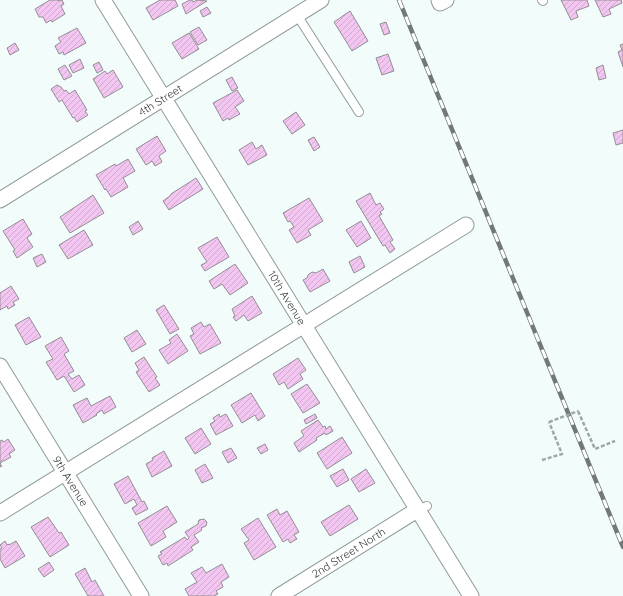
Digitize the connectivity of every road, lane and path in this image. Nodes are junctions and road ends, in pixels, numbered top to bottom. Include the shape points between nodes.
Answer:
1 (103, 0) edge
2 (321, 0) edge
3 (297, 15) junction
4 (163, 98) junction
5 (358, 112) dead end
6 (0, 200) edge
7 (466, 225) dead end
8 (304, 326) junction
9 (0, 366) edge
10 (615, 441) dead end
11 (542, 460) dead end
12 (65, 472) junction
13 (422, 508) junction
14 (0, 513) edge
15 (141, 596) edge
16 (279, 596) edge
17 (471, 596) edge

1 - 4 street, 10th Avenue
2 - 3 street, 4th Street
3 - 4 street, 4th Street
3 - 5 lane
4 - 6 street, 4th Street
4 - 8 street, 10th Avenue
7 - 8 street
8 - 12 street
8 - 13 street, 10th Avenue
9 - 12 street, 9th Avenue
10 - 11 path, bridge via 595,449 578,411 549,422 562,454
12 - 14 street
12 - 15 street, 9th Avenue
13 - 16 street, 2nd Street North
13 - 17 street, 10th Avenue

